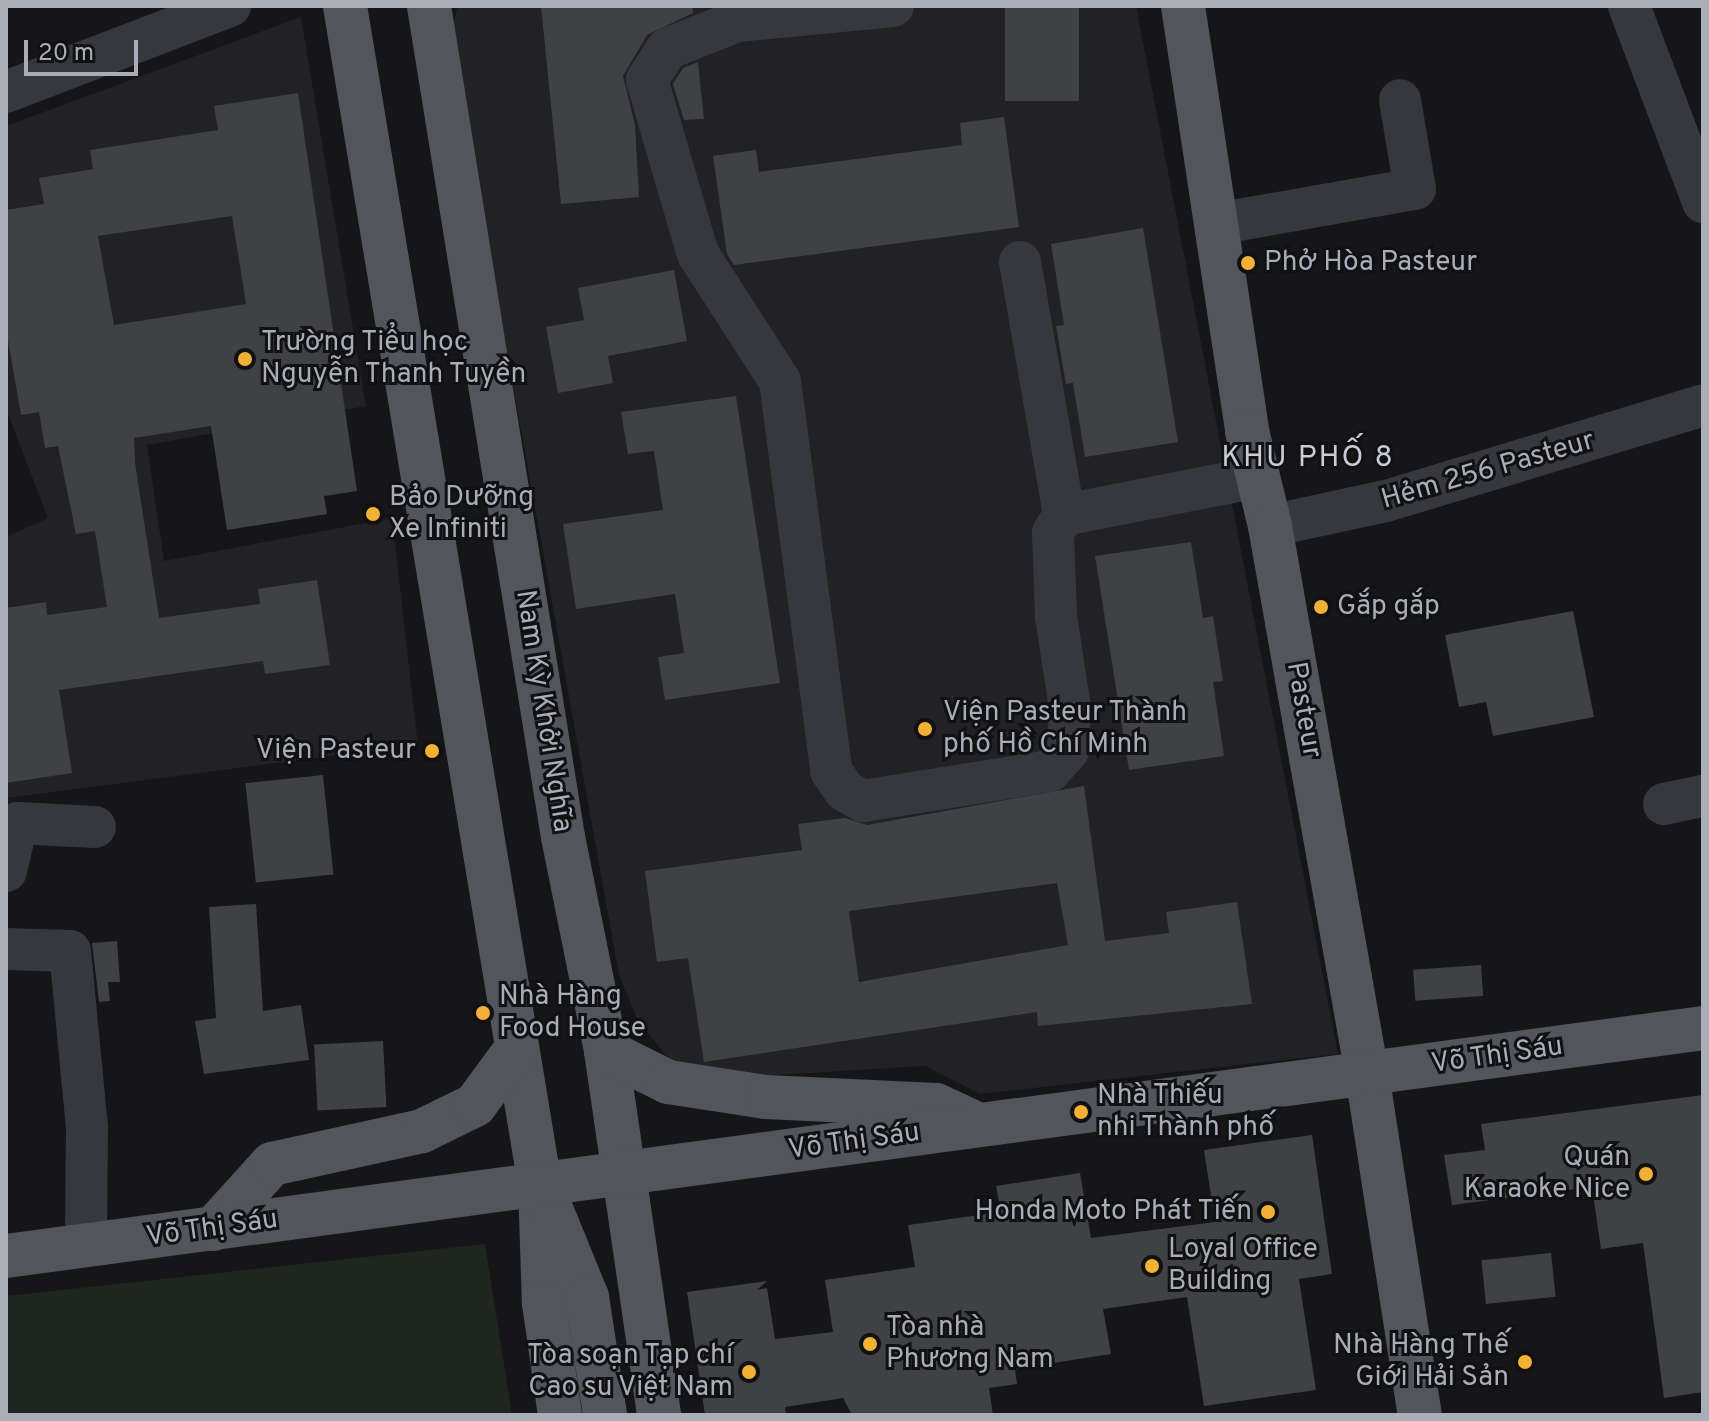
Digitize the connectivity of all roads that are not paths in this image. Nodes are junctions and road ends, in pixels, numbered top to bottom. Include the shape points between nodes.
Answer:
1 (230, 6) edge
2 (345, 6) edge
3 (429, 6) edge
4 (893, 6) edge
5 (1183, 6) edge
6 (1629, 6) edge
7 (6, 92) edge
8 (1400, 100) dead end
9 (1703, 202) edge
10 (1216, 224) junction
11 (1020, 262) dead end
12 (1703, 405) edge
13 (1257, 477) junction
14 (1064, 515) junction
15 (1270, 526) junction
16 (95, 827) dead end
17 (6, 871) edge
18 (6, 949) edge
19 (1703, 1028) edge
20 (517, 1048) junction
21 (606, 1051) junction
22 (1367, 1074) junction
23 (979, 1126) junction
24 (623, 1173) junction
25 (540, 1185) junction
26 (213, 1229) junction
27 (86, 1246) junction
28 (6, 1256) edge
29 (560, 1415) edge
30 (605, 1415) edge
31 (659, 1415) edge
32 (1420, 1415) edge

1 - 7 street
2 - 20 main road
3 - 21 main road, Nam Kỳ Khởi Nghĩa via 563,837
4 - 14 street via 737,21 667,49 647,80 698,254 780,381 831,771 845,791 863,801 932,793 1050,771 1068,750 1070,708 1056,616 1053,533
5 - 10 main road, Pasteur
6 - 9 street
8 - 10 street via 1415,189
10 - 13 main road, Pasteur
11 - 14 street
12 - 15 street, Hẻm 256 Pasteur via 1386,501
13 - 14 street
13 - 15 main road, Pasteur
15 - 22 main road, Pasteur
16 - 17 street via 17,823
18 - 27 street via 70,951 87,1128
19 - 22 main road, Võ Thị Sáu
20 - 25 main road
20 - 26 main road via 475,1105 422,1131 272,1164
21 - 23 main road via 668,1082 766,1097 936,1105
21 - 24 main road, Nam Kỳ Khởi Nghĩa
22 - 23 main road, Võ Thị Sáu
22 - 32 main road, Pasteur
23 - 24 main road, Võ Thị Sáu
24 - 25 main road, Võ Thị Sáu
24 - 31 main road, Nam Kỳ Khởi Nghĩa
25 - 26 main road, Võ Thị Sáu
25 - 29 main road via 544,1303
25 - 30 main road via 587,1297
26 - 27 main road, Võ Thị Sáu
27 - 28 main road, Võ Thị Sáu

